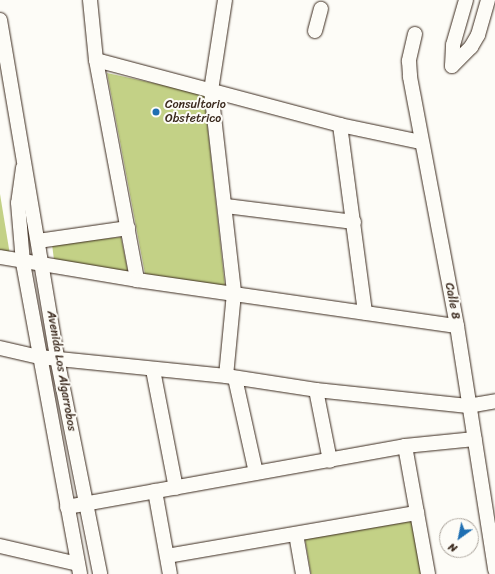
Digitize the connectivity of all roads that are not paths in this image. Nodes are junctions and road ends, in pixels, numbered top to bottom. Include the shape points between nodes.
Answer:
1 (90, 0) edge
2 (225, 0) edge
3 (466, 0) edge
4 (488, 0) edge
5 (321, 9) dead end
6 (0, 20) edge
7 (315, 31) dead end
8 (415, 34) dead end
9 (96, 60) junction
10 (211, 90) junction
11 (340, 125) junction
12 (421, 142) junction
13 (23, 167) junction
14 (226, 206) junction
15 (354, 222) junction
16 (128, 228) junction
17 (38, 241) junction
18 (0, 257) edge
19 (23, 263) junction
20 (42, 263) junction
21 (137, 280) junction
22 (234, 292) junction
23 (365, 312) junction
24 (457, 326) junction
25 (0, 348) edge
26 (39, 357) junction
27 (57, 358) junction
28 (153, 370) junction
29 (231, 377) junction
30 (316, 390) junction
31 (495, 401) edge
32 (468, 406) junction
33 (475, 439) junction
34 (406, 446) junction
35 (330, 461) junction
36 (256, 473) junction
37 (176, 488) junction
38 (155, 491) junction
39 (86, 504) junction
40 (67, 507) junction
41 (417, 513) junction
42 (296, 534) junction
43 (0, 546) edge
44 (167, 556) junction
45 (79, 569) edge
46 (495, 570) edge
47 (100, 574) edge
48 (170, 574) edge
49 (303, 574) edge
50 (428, 574) edge

1 - 9 street
2 - 10 street
3 - 4 street via 453,45 452,66 471,47 478,35
5 - 7 street
6 - 13 street, Avenida Los Algarrobos
8 - 12 street, Calle 8 via 409,68
9 - 10 street
9 - 16 street
10 - 11 street
10 - 14 street
11 - 12 street
11 - 15 street
12 - 24 street, Calle 8
13 - 17 street, Avenida Los Algarrobos
13 - 19 street, Avenida Los Algarrobos via 18,203
14 - 15 street
14 - 22 street
15 - 23 street
16 - 17 street
16 - 21 street
17 - 20 street, Avenida Los Algarrobos
18 - 19 street
19 - 20 street
19 - 26 street, Avenida Los Algarrobos
20 - 21 street
20 - 27 street, Avenida Los Algarrobos
21 - 22 street
22 - 23 street
22 - 29 street
23 - 24 street
24 - 32 street, Calle 8
25 - 26 street
26 - 27 street
26 - 40 street, Avenida Los Algarrobos
27 - 28 street
27 - 39 street, Avenida Los Algarrobos
28 - 29 street
28 - 37 street
29 - 30 street
29 - 36 street
30 - 32 street
30 - 35 street
31 - 32 street
32 - 33 street, Calle 8
33 - 34 street
33 - 46 street, Calle 8
34 - 35 street
34 - 41 street
35 - 36 street
36 - 37 street
37 - 38 street
38 - 39 street
38 - 44 street
39 - 40 street
39 - 47 street, Avenida Los Algarrobos
40 - 45 street, Avenida Los Algarrobos
41 - 42 street
41 - 50 street
42 - 44 street
42 - 49 street
43 - 45 street
44 - 48 street

